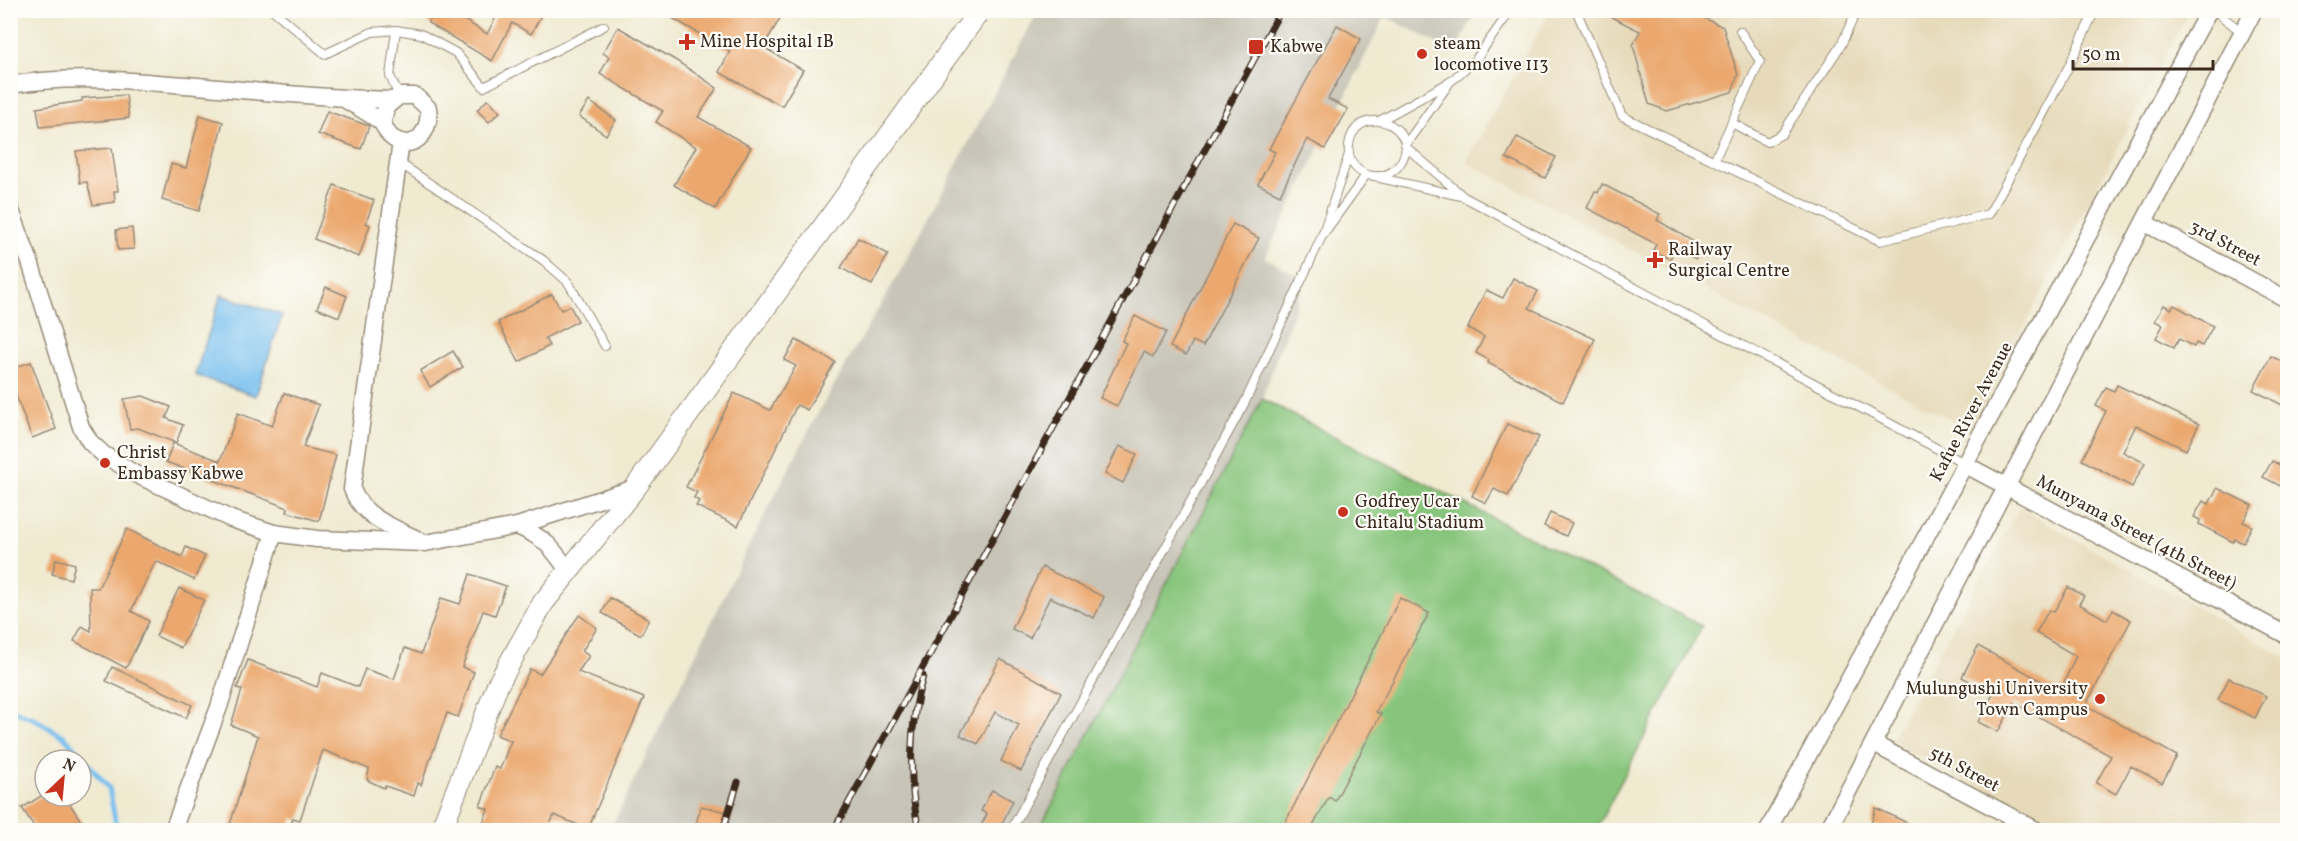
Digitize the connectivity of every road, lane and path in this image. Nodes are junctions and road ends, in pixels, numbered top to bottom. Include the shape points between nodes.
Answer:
1 (273, 10) edge
2 (980, 10) edge
3 (1511, 10) edge
4 (1576, 10) edge
5 (1857, 10) edge
6 (2095, 10) edge
7 (2209, 10) edge
8 (2214, 10) edge
9 (2254, 10) edge
10 (604, 26) dead end
11 (396, 30) junction
12 (1740, 31) dead end
13 (2243, 33) junction
14 (1450, 82) junction
15 (10, 85) edge
16 (344, 98) junction
17 (395, 98) junction
18 (1381, 120) junction
19 (383, 123) junction
20 (1731, 123) junction
21 (401, 142) junction
22 (1406, 145) junction
23 (1349, 154) junction
24 (1714, 161) junction
25 (398, 162) junction
26 (1371, 176) junction
27 (1464, 197) junction
28 (10, 208) edge
29 (2145, 223) junction
30 (1322, 236) junction
31 (2288, 300) edge
32 (605, 346) dead end
33 (1966, 465) junction
34 (2008, 487) junction
35 (635, 488) junction
36 (517, 526) junction
37 (274, 533) junction
38 (426, 543) junction
39 (569, 573) junction
40 (2288, 636) edge
41 (1874, 744) junction
42 (173, 831) edge
43 (441, 831) edge
44 (1011, 831) edge
45 (1768, 831) edge
46 (1828, 831) edge
47 (2036, 831) edge

1 - 11 lane via 325,54 372,32
2 - 35 street
3 - 14 lane via 1476,59
4 - 24 lane via 1622,116
5 - 20 lane via 1841,45 1782,134 1767,142
6 - 24 lane via 1989,214 1880,241
7 - 33 street, Kafue River Avenue
8 - 13 lane
9 - 13 street
10 - 11 lane via 484,87 456,53 421,34
11 - 17 lane via 390,76
12 - 20 lane via 1760,61
13 - 29 street
14 - 18 lane
14 - 22 lane
15 - 16 street via 39,80 131,81
16 - 17 street
16 - 19 street
17 - 19 street via 386,107
17 - 21 street via 407,94 422,100 430,117 424,134 417,140
18 - 22 lane via 1397,128
18 - 23 lane via 1363,123 1356,129 1348,145
19 - 21 street via 389,135
20 - 24 lane
21 - 25 street
22 - 26 lane via 1401,165 1385,176
22 - 27 lane
23 - 26 lane via 1353,163
23 - 30 lane
25 - 32 lane via 543,260 568,282
25 - 38 street via 352,489 358,505 376,519
26 - 27 lane
26 - 30 lane
27 - 33 lane
28 - 37 street via 81,427 90,442 135,474 231,519
29 - 31 street, 3rd Street
29 - 34 street
30 - 44 lane via 1245,402
33 - 34 street, Munyama Street (4th Street)
33 - 45 street, Kafue River Avenue
34 - 40 street, Munyama Street (4th Street)
34 - 41 street
35 - 36 street
35 - 39 street
36 - 38 street
36 - 39 street via 551,546
37 - 38 street via 317,539
37 - 42 street via 219,707
39 - 43 street via 543,603 498,684
41 - 46 street
41 - 47 street, 5th Street

